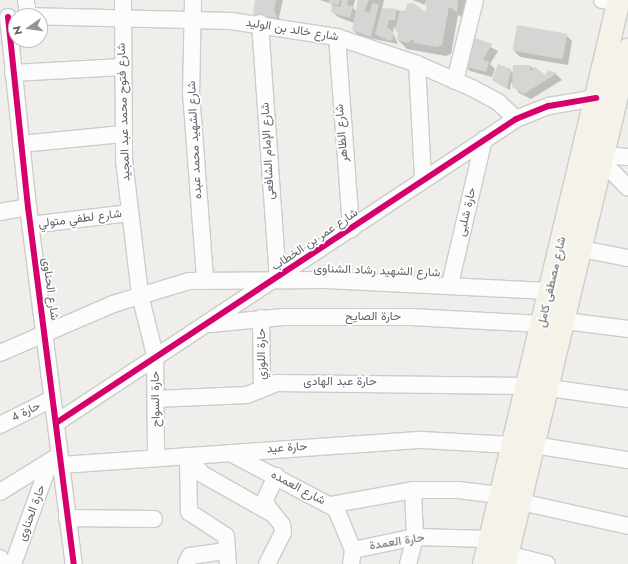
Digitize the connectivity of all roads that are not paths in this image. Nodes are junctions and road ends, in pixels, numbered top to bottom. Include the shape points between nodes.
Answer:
1 (123, 0) edge
2 (193, 0) edge
3 (475, 0) edge
4 (613, 1) edge
5 (48, 16) edge
6 (122, 18) junction
7 (191, 21) junction
8 (260, 24) junction
9 (336, 37) junction
10 (11, 48) edge
11 (628, 50) edge
12 (416, 64) junction
13 (122, 68) junction
14 (13, 73) junction
15 (455, 81) junction
16 (596, 98) junction
17 (516, 119) junction
18 (123, 134) junction
19 (484, 139) junction
20 (21, 144) junction
21 (628, 157) edge
22 (603, 158) junction
23 (423, 179) junction
24 (628, 188) edge
25 (28, 207) junction
26 (0, 212) edge
27 (130, 213) junction
28 (30, 226) junction
29 (351, 229) junction
30 (582, 249) junction
31 (628, 258) edge
32 (205, 279) junction
33 (278, 279) junction
34 (450, 284) junction
35 (550, 291) junction
36 (140, 295) junction
37 (261, 318) junction
38 (565, 321) junction
39 (204, 324) junction
40 (542, 324) junction
41 (628, 329) edge
42 (44, 333) junction
43 (0, 353) edge
44 (155, 355) junction
45 (527, 386) junction
46 (549, 388) junction
47 (262, 389) junction
48 (52, 399) junction
49 (156, 399) junction
50 (628, 399) edge
51 (56, 423) junction
52 (0, 425) edge
53 (513, 445) junction
54 (534, 445) junction
55 (229, 452) junction
56 (188, 456) junction
57 (156, 458) junction
58 (57, 460) junction
59 (628, 460) edge
60 (276, 476) junction
61 (413, 490) junction
62 (0, 492) edge
63 (510, 498) junction
64 (330, 505) junction
65 (271, 513) junction
66 (67, 518) junction
67 (154, 519) dead end
68 (628, 526) edge
69 (415, 537) junction
70 (490, 539) junction
71 (352, 557) edge
72 (0, 558) edge
73 (228, 558) edge
74 (506, 559) edge
75 (69, 562) edge
76 (3, 564) edge
77 (13, 564) edge
78 (186, 564) edge
79 (266, 564) edge
80 (408, 564) edge
81 (484, 564) edge
82 (547, 564) edge

1 - 6 street, شارع فتوح محمد عبد المجيد
2 - 7 street, شارع الشهيد محمد عبده
3 - 15 street
4 - 16 main road, شارع مصطفى كامل
5 - 6 street, شارع خالد بن الوليد
6 - 7 street, شارع خالد بن الوليد
6 - 13 street, شارع فتوح محمد عبد المجيد
7 - 8 street, شارع خالد بن الوليد
7 - 32 street, شارع الشهيد محمد عبده via 191,92
8 - 9 street, شارع خالد بن الوليد
8 - 33 street, شارع الإمام الشافعى
9 - 12 street, شارع خالد بن الوليد
9 - 29 street, شارع الظاهر
10 - 14 street, شارع الحناوى
11 - 22 main road, شارع مصطفى كامل
12 - 15 street, شارع خالد بن الوليد
12 - 23 street
13 - 14 street
13 - 18 street, شارع فتوح محمد عبد المجيد
14 - 20 street, شارع الحناوى
15 - 17 street, شارع خالد بن الوليد via 498,102
16 - 17 street, شارع عمر بن الخطاب via 549,106
16 - 35 main road, شارع مصطفى كامل
17 - 19 street, شارع عمر بن الخطاب
18 - 20 street
18 - 27 street, شارع فتوح محمد عبد المجيد
19 - 23 street, شارع عمر بن الخطاب
19 - 34 street, حارة شلبى
20 - 25 street, شارع الحناوى
21 - 22 street
22 - 24 street
22 - 30 main road, شارع مصطفى كامل
23 - 29 street, شارع عمر بن الخطاب
25 - 26 street
25 - 28 street, شارع الحناوى
27 - 28 street, شارع لطفي متولي
27 - 36 street, شارع فتوح محمد عبد المجيد
28 - 42 street, شارع الحناوى
29 - 33 street, شارع عمر بن الخطاب
30 - 31 street
30 - 38 main road, شارع مصطفى كامل
32 - 33 street, شارع الشهيد رشاد الشناوى
32 - 36 street, شارع الشهيد رشاد الشناوى
33 - 34 street, شارع الشهيد رشاد الشناوى
33 - 39 street, شارع عمر بن الخطاب
34 - 35 street, شارع الشهيد رشاد الشناوى
35 - 40 main road, شارع مصطفى كامل
36 - 42 street, شارع الشهيد رشاد الشناوى
36 - 44 street, حارة السواح
37 - 39 street, حارة الصايح
37 - 40 street, حارة الصايح via 411,317
37 - 47 street, حارة اللوزي
38 - 41 street
38 - 46 main road, شارع مصطفى كامل
39 - 44 street, شارع عمر بن الخطاب
40 - 45 main road, شارع مصطفى كامل
42 - 43 street, شارع الشهيد رشاد الشناوى
42 - 48 street, شارع الحناوى
44 - 49 street, حارة السواح
44 - 51 street, شارع عمر بن الخطاب
45 - 47 street, حارة عبد الهادى via 276,383
45 - 53 main road, شارع مصطفى كامل
46 - 50 street
46 - 54 main road, شارع مصطفى كامل
47 - 49 street, حارة عبد الهادى via 247,394
48 - 51 street, شارع الحناوى
48 - 52 street, حارة 4
49 - 57 street, حارة السواح
51 - 58 street, شارع الحناوى
53 - 55 street, حارة عيد via 422,440
53 - 63 main road, شارع مصطفى كامل
54 - 59 street
54 - 63 main road, شارع مصطفى كامل
55 - 56 street, حارة عيد
55 - 60 street, شارع العمده
56 - 57 street, حارة عيد
56 - 65 street via 202,474
56 - 73 street via 189,512 226,536
57 - 58 street, حارة عيد
58 - 62 street
58 - 66 street, شارع الحناوى
58 - 77 street, حارة الحناوى
60 - 64 street, شارع العمده
60 - 65 street via 264,502
61 - 63 street via 458,490
61 - 64 street
61 - 69 street
63 - 68 street
63 - 70 main road, شارع مصطفى كامل
63 - 74 main road, شارع مصطفى كامل
64 - 71 street, شارع العمده
65 - 79 street via 282,525 283,533
66 - 67 street
66 - 75 street, شارع الحناوى
69 - 70 street, حارة العمدة
69 - 71 street, حارة العمدة
69 - 80 street
70 - 81 main road, شارع مصطفى كامل
72 - 76 street
73 - 78 street via 190,556
74 - 82 street

